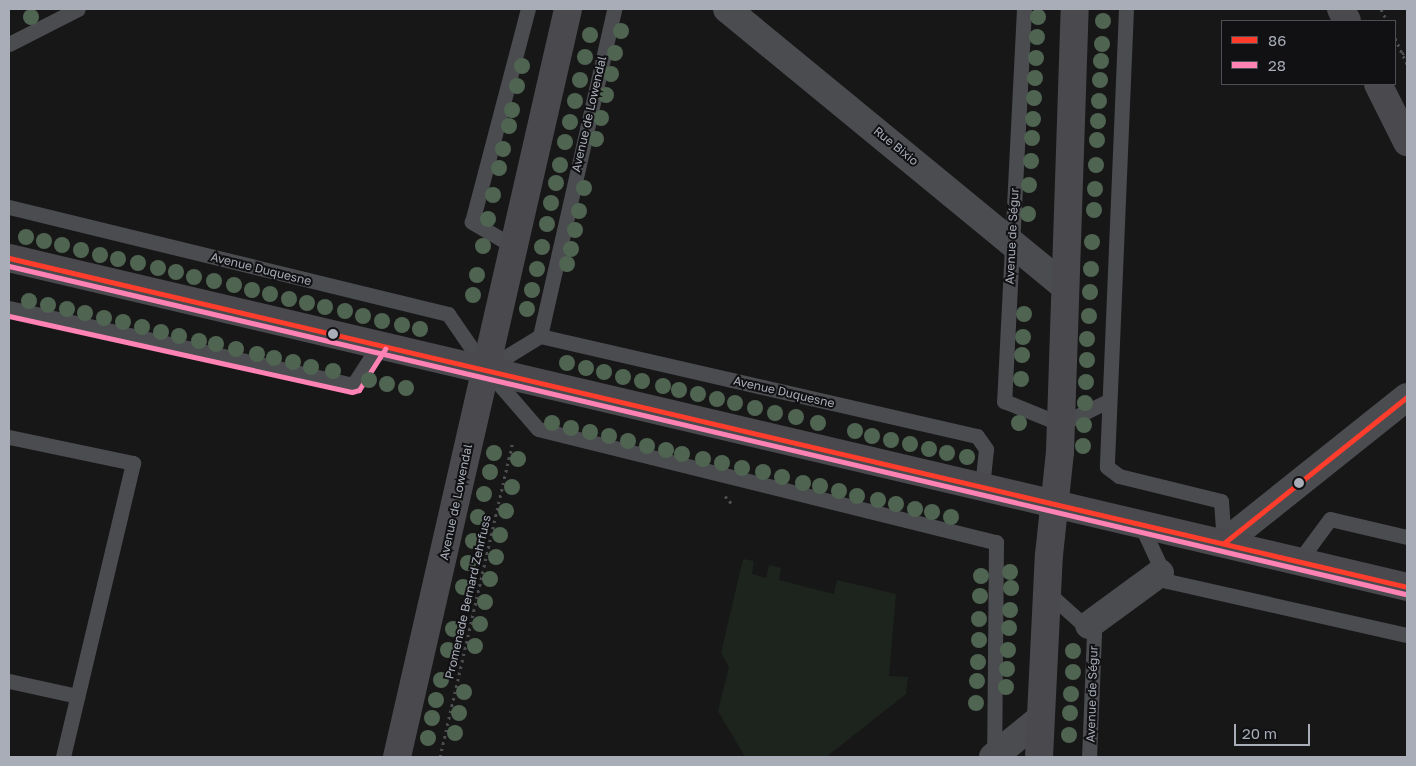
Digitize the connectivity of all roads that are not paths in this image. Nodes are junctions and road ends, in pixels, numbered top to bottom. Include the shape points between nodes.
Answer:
1 (78, 9) edge
2 (528, 9) edge
3 (568, 9) edge
4 (614, 9) edge
5 (727, 9) edge
6 (1024, 9) edge
7 (1076, 9) edge
8 (1126, 9) edge
9 (9, 44) edge
10 (1378, 85) edge
11 (1407, 142) edge
12 (9, 207) edge
13 (1012, 242) junction
14 (513, 246) junction
15 (9, 258) edge
16 (1063, 285) junction
17 (9, 308) edge
18 (540, 336) junction
19 (379, 345) junction
20 (486, 369) junction
21 (1407, 397) edge
22 (1108, 401) junction
23 (1061, 424) junction
24 (9, 437) edge
25 (982, 486) junction
26 (1055, 505) junction
27 (1141, 525) junction
28 (1407, 537) edge
29 (1224, 543) junction
30 (1299, 561) junction
31 (1160, 573) junction
32 (1407, 587) edge
33 (1047, 592) junction
34 (1089, 625) junction
35 (1407, 635) edge
36 (9, 681) edge
37 (77, 696) junction
38 (1040, 719) junction
39 (63, 757) edge
40 (397, 757) edge
41 (993, 757) edge
42 (1038, 757) edge
43 (1090, 757) edge

1 - 9 lane
2 - 14 lane via 472,222
3 - 14 street, Avenue de Lowendal
4 - 18 lane, Avenue de Lowendal
5 - 13 street, Rue Bixio
6 - 13 lane, Avenue de Ségur
7 - 16 street
8 - 22 lane
10 - 11 street
12 - 20 lane, Avenue Duquesne via 448,314
13 - 16 street, Rue Bixio
13 - 23 lane, Avenue de Ségur via 1004,401
14 - 20 street, Avenue de Lowendal
15 - 19 street
16 - 23 street
17 - 19 lane via 353,385
18 - 20 lane
18 - 25 lane, Avenue Duquesne via 977,436 986,449
19 - 20 street
20 - 25 street via 550,388
20 - 40 street, Avenue de Lowendal
20 - 41 lane, Avenue Duquesne via 538,429 996,542
21 - 29 street
22 - 23 lane
22 - 29 lane via 1107,467 1119,476 1221,501
23 - 26 street
24 - 37 lane via 133,463
25 - 26 street
26 - 27 street
26 - 33 street
27 - 29 street
27 - 31 lane
28 - 30 lane via 1330,519
29 - 30 street
30 - 32 street
31 - 34 street
31 - 35 lane via 1167,581
33 - 34 lane
33 - 38 street
34 - 43 lane, Avenue de Ségur via 1094,634
36 - 37 lane
37 - 39 lane
38 - 41 street
38 - 42 street

